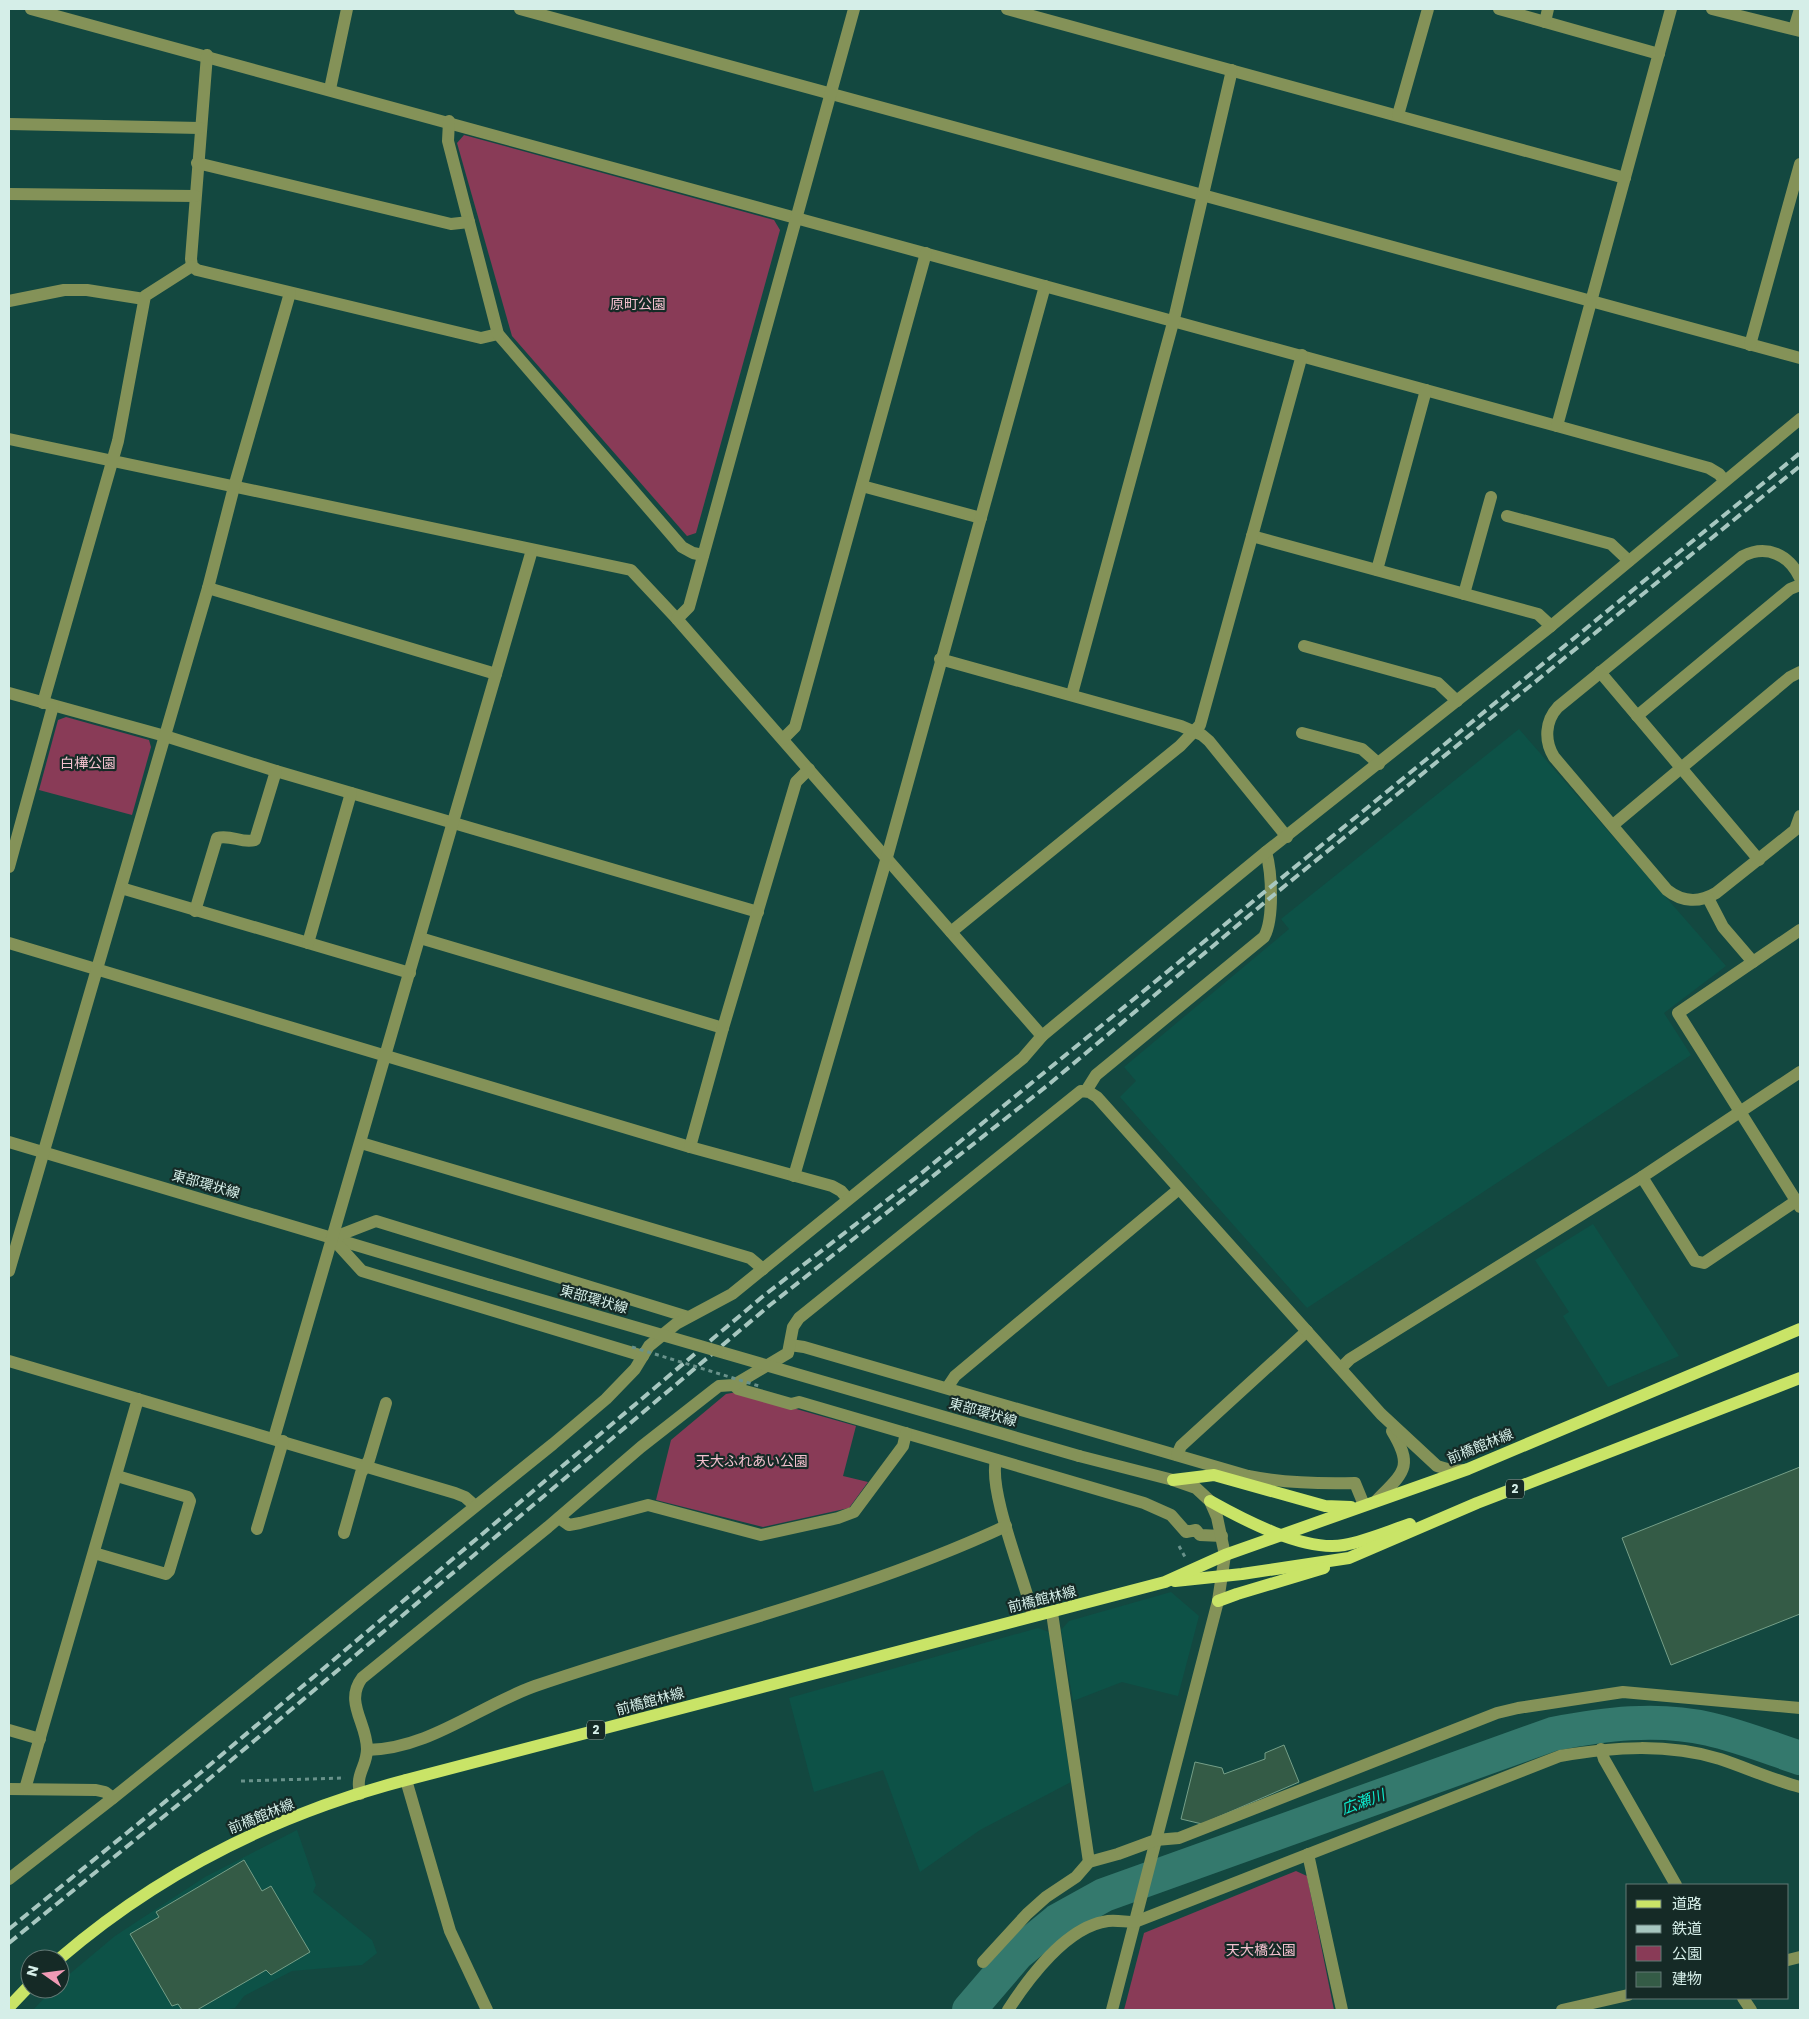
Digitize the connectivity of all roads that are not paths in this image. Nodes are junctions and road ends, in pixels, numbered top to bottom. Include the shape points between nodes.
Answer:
1 (32, 9) edge
2 (347, 9) edge
3 (520, 9) edge
4 (854, 9) edge
5 (1007, 9) edge
6 (1428, 9) edge
7 (1499, 9) edge
8 (1548, 9) edge
9 (1671, 9) edge
10 (1712, 9) edge
11 (1800, 9) edge
12 (1544, 22) junction
13 (1797, 30) edge
14 (1659, 54) junction
15 (207, 55) junction
16 (1232, 70) junction
17 (330, 90) junction
18 (830, 93) junction
19 (1398, 115) junction
20 (449, 122) junction
21 (9, 124) edge
22 (200, 128) junction
23 (197, 163) junction
24 (1800, 164) edge
25 (1625, 178) junction
26 (9, 194) edge
27 (195, 196) junction
28 (1204, 196) junction
29 (797, 216) junction
30 (469, 222) junction
31 (926, 253) junction
32 (192, 266) junction
33 (1045, 286) junction
34 (290, 293) junction
35 (144, 299) junction
36 (9, 301) edge
37 (1592, 301) junction
38 (1174, 319) junction
39 (498, 334) junction
40 (1750, 345) junction
41 (1302, 355) junction
42 (1800, 358) edge
43 (1426, 390) junction
44 (1800, 419) edge
45 (1557, 426) junction
46 (9, 439) edge
47 (113, 460) junction
48 (1725, 481) junction
49 (862, 486) junction
50 (234, 487) junction
51 (1491, 497) dead end
52 (1508, 516) dead end
53 (981, 518) junction
54 (1252, 536) junction
55 (532, 550) junction
56 (703, 555) junction
57 (1629, 561) junction
58 (1378, 570) junction
59 (1800, 578) edge
60 (1800, 585) edge
61 (208, 588) junction
62 (1464, 594) junction
63 (677, 619) junction
64 (1551, 626) junction
65 (1304, 646) dead end
66 (940, 659) junction
67 (1600, 672) junction
68 (1800, 672) edge
69 (496, 674) junction
70 (9, 693) edge
71 (1072, 694) junction
72 (1457, 701) junction
73 (48, 705) junction
74 (1637, 716) junction
75 (1195, 732) junction
76 (1302, 733) dead end
77 (164, 736) junction
78 (783, 739) junction
79 (1379, 764) junction
80 (809, 769) junction
81 (1681, 769) junction
82 (276, 772) junction
83 (351, 793) junction
84 (1800, 816) edge
85 (454, 823) junction
86 (1613, 825) junction
87 (1287, 837) junction
88 (1266, 852) junction
89 (887, 857) junction
90 (1759, 860) junction
91 (9, 867) edge
92 (121, 888) junction
93 (1708, 898) junction
94 (195, 911) junction
95 (758, 912) junction
96 (1800, 930) edge
97 (951, 932) junction
98 (420, 938) junction
99 (9, 943) edge
100 (308, 943) junction
101 (1753, 962) junction
102 (98, 970) junction
103 (410, 973) junction
104 (723, 1028) junction
105 (1042, 1036) junction
106 (386, 1055) junction
107 (1800, 1072) edge
108 (1086, 1091) junction
109 (1741, 1111) junction
110 (9, 1142) edge
111 (361, 1143) junction
112 (690, 1147) junction
113 (44, 1152) junction
114 (794, 1176) junction
115 (1642, 1177) junction
116 (1179, 1189) junction
117 (848, 1199) junction
118 (1798, 1204) edge
119 (332, 1238) junction
120 (763, 1269) junction
121 (9, 1271) edge
122 (688, 1317) junction
123 (1800, 1329) edge
124 (1307, 1331) junction
125 (790, 1346) junction
126 (643, 1356) junction
127 (9, 1361) edge
128 (1341, 1368) junction
129 (1800, 1378) edge
130 (734, 1385) junction
131 (947, 1388) junction
132 (138, 1399) junction
133 (386, 1403) dead end
134 (1381, 1414) junction
135 (906, 1434) junction
136 (278, 1439) junction
137 (1177, 1455) junction
138 (996, 1460) junction
139 (365, 1467) junction
140 (1468, 1469) junction
141 (117, 1476) junction
142 (1173, 1480) junction
143 (1377, 1500) junction
144 (1210, 1501) junction
145 (1477, 1504) junction
146 (474, 1505) junction
147 (1360, 1506) junction
148 (559, 1518) junction
149 (1006, 1526) junction
150 (257, 1529) dead end
151 (344, 1533) dead end
152 (1285, 1535) junction
153 (1222, 1536) junction
154 (94, 1553) junction
155 (1226, 1555) junction
156 (1349, 1558) junction
157 (1223, 1576) junction
158 (1168, 1581) junction
159 (1218, 1601) junction
160 (1052, 1613) junction
161 (1034, 1616) junction
162 (1800, 1708) edge
163 (9, 1730) edge
164 (40, 1739) junction
165 (1601, 1749) junction
166 (367, 1750) junction
167 (406, 1780) junction
168 (1800, 1787) edge
169 (9, 1789) edge
170 (25, 1789) junction
171 (360, 1794) junction
172 (113, 1798) junction
173 (1156, 1840) junction
174 (1308, 1854) junction
175 (1089, 1862) junction
176 (9, 1878) edge
177 (1675, 1884) edge
178 (1135, 1922) junction
179 (70, 1951) edge
180 (983, 1962) dead end
181 (20, 1996) edge
182 (1626, 1996) edge
183 (1743, 1999) edge
184 (9, 2007) edge
185 (1594, 2007) edge
186 (487, 2010) edge
187 (1008, 2010) edge
188 (1112, 2010) edge
189 (1342, 2010) edge
190 (1562, 2010) edge
191 (1751, 2010) edge

1 - 15 street
2 - 17 street
3 - 18 street
4 - 18 street
5 - 16 street
6 - 19 street
7 - 12 street
8 - 12 street
9 - 14 street
10 - 13 street
11 - 13 street
12 - 14 street
14 - 25 street
15 - 17 street
15 - 22 street
16 - 19 street
16 - 28 street
17 - 20 street
18 - 28 street
18 - 29 street
19 - 25 street
20 - 29 street
20 - 30 street via 448,141
21 - 22 street
22 - 23 street
23 - 27 street
23 - 30 street via 451,224
24 - 40 street
25 - 37 street
26 - 27 street
27 - 32 street
28 - 37 street
28 - 38 street
29 - 31 street
29 - 56 street
30 - 39 street
31 - 33 street
31 - 49 street
32 - 34 street via 197,270
32 - 35 street via 148,293
33 - 38 street
33 - 53 street
34 - 39 street via 481,338
34 - 50 street
35 - 36 street via 87,290 64,290
35 - 47 street
37 - 40 street
37 - 45 street
38 - 41 street
38 - 71 street
39 - 56 street via 682,547
40 - 42 street
41 - 43 street
41 - 54 street
43 - 45 street
43 - 58 street
44 - 48 street
45 - 48 street via 1709,468
46 - 47 street
47 - 50 street
47 - 73 street
48 - 57 street
49 - 53 street
49 - 78 street via 795,727
50 - 55 street
50 - 61 street
51 - 62 street
52 - 57 street via 1611,544
53 - 66 street
54 - 58 street
54 - 75 street via 1203,718
55 - 63 street via 630,570
55 - 69 street
56 - 63 street via 689,607
57 - 64 street
58 - 62 street
59 - 67 street via 1793,565 1781,555 1766,551 1749,553
60 - 74 street via 1790,589
61 - 69 street
61 - 77 street
62 - 64 street via 1538,614
63 - 78 street
64 - 72 street
65 - 72 street via 1438,682
66 - 71 street
66 - 89 street
67 - 74 street
67 - 86 street via 1553,713 1547,739 1554,757
68 - 81 street
69 - 85 street
70 - 73 street
71 - 75 street
72 - 79 street
73 - 77 street
73 - 91 street
74 - 81 street
75 - 87 street via 1209,742
75 - 97 street
76 - 79 street via 1362,749
77 - 82 street
77 - 92 street
78 - 80 street
79 - 87 street
80 - 89 street
80 - 95 street via 796,782
81 - 86 street
81 - 90 street
82 - 83 street
82 - 94 street via 255,840 246,841 227,835 217,838
83 - 85 street
83 - 100 street
84 - 90 street via 1795,830
85 - 95 street
85 - 98 street
86 - 93 street via 1673,894 1688,900
87 - 88 street
88 - 105 street
88 - 108 street via 1270,868 1270,912 1264,938 1096,1075
89 - 97 street
89 - 114 street
90 - 93 street
92 - 94 street
92 - 102 street
93 - 101 street via 1723,927
94 - 100 street
95 - 104 street
96 - 101 street
97 - 105 street
98 - 103 street
98 - 104 street
99 - 102 street
100 - 103 street
101 - 109 street via 1678,1013
102 - 106 street
102 - 113 street
103 - 106 street
104 - 112 street
105 - 117 street via 1023,1058
106 - 111 street
106 - 112 street
107 - 109 street
108 - 116 street via 1097,1097
108 - 125 street via 1077,1092 799,1318 793,1327
109 - 115 street
109 - 118 street
110 - 113 street, 東部環状線
111 - 119 street
111 - 120 street via 750,1258
112 - 114 street
113 - 119 street, 東部環状線
113 - 121 street
114 - 117 street via 832,1186
115 - 118 street via 1695,1260 1704,1264
115 - 128 street via 1350,1359
116 - 124 street
116 - 131 street via 955,1376
117 - 120 street
119 - 122 street via 376,1221
119 - 126 street via 362,1270
119 - 136 street
119 - 142 street, 東部環状線, bridge via 1079,1456
120 - 122 street via 722,1300
122 - 126 street via 649,1346
123 - 140 main road, 前橋館林線 / 2
124 - 128 street
124 - 137 street via 1181,1446
125 - 130 street via 788,1353
125 - 131 street via 804,1347
126 - 146 street via 606,1399
127 - 132 street
128 - 134 street
129 - 145 main road, 前橋館林線 / 2
130 - 135 street via 738,1389 791,1404 799,1402
130 - 148 street via 715,1389
131 - 137 street
132 - 136 street
132 - 141 street
133 - 139 street
134 - 140 street via 1437,1466 1454,1471
134 - 143 street via 1402,1448 1405,1461 1397,1481
135 - 138 street
135 - 148 street via 903,1446 854,1512 838,1518 761,1535 648,1505 569,1525
136 - 139 street
136 - 150 street
137 - 147 street via 1267,1480 1313,1484 1355,1482
138 - 149 street via 994,1474
138 - 153 street via 1158,1508 1186,1532 1196,1530 1200,1535
139 - 146 street via 455,1493
139 - 151 street
140 - 143 main road, 前橋館林線 / 2
141 - 154 street
141 - 154 street via 188,1497 190,1501 166,1574
142 - 144 street, 東部環状線 via 1196,1488
142 - 147 main road via 1214,1475 1325,1506
143 - 147 main road, 前橋館林線 / 2
144 - 152 main road via 1242,1519
144 - 153 street
145 - 152 main road via 1343,1545 1312,1543
145 - 156 main road, 前橋館林線 / 2
146 - 172 street
147 - 152 main road, 前橋館林線 / 2
148 - 166 street via 362,1678 355,1689 355,1704
149 - 161 street
149 - 166 street via 901,1571 534,1687 414,1741 391,1748
152 - 155 main road, 前橋館林線 / 2
153 - 155 street
154 - 164 street
155 - 157 street
155 - 158 main road, 前橋館林線 / 2
156 - 157 main road, 前橋館林線 / 2
156 - 159 main road
157 - 158 main road, 前橋館林線 / 2
157 - 159 street
158 - 160 main road, 前橋館林線 / 2
159 - 173 street
160 - 161 main road, 前橋館林線 / 2
160 - 175 street
161 - 167 main road, 前橋館林線 / 2
162 - 173 street via 1623,1692 1518,1708 1497,1713 1179,1838
163 - 164 street
164 - 170 street
165 - 168 street via 1651,1747 1676,1750 1719,1759
165 - 174 street via 1536,1764
165 - 177 street
166 - 171 street via 357,1782
167 - 171 main road, 前橋館林線 / 2
167 - 186 street via 450,1931
169 - 170 street
170 - 172 street via 96,1790
171 - 179 main road, 前橋館林線 / 2 via 247,1835 212,1852 137,1899
172 - 176 street
173 - 175 street
173 - 178 street
174 - 178 street
174 - 189 street
175 - 180 street via 1076,1877 1046,1897
178 - 187 street via 1108,1921 1082,1931 1026,1982
178 - 188 street
181 - 184 main road
182 - 185 street
183 - 191 street
185 - 190 street

